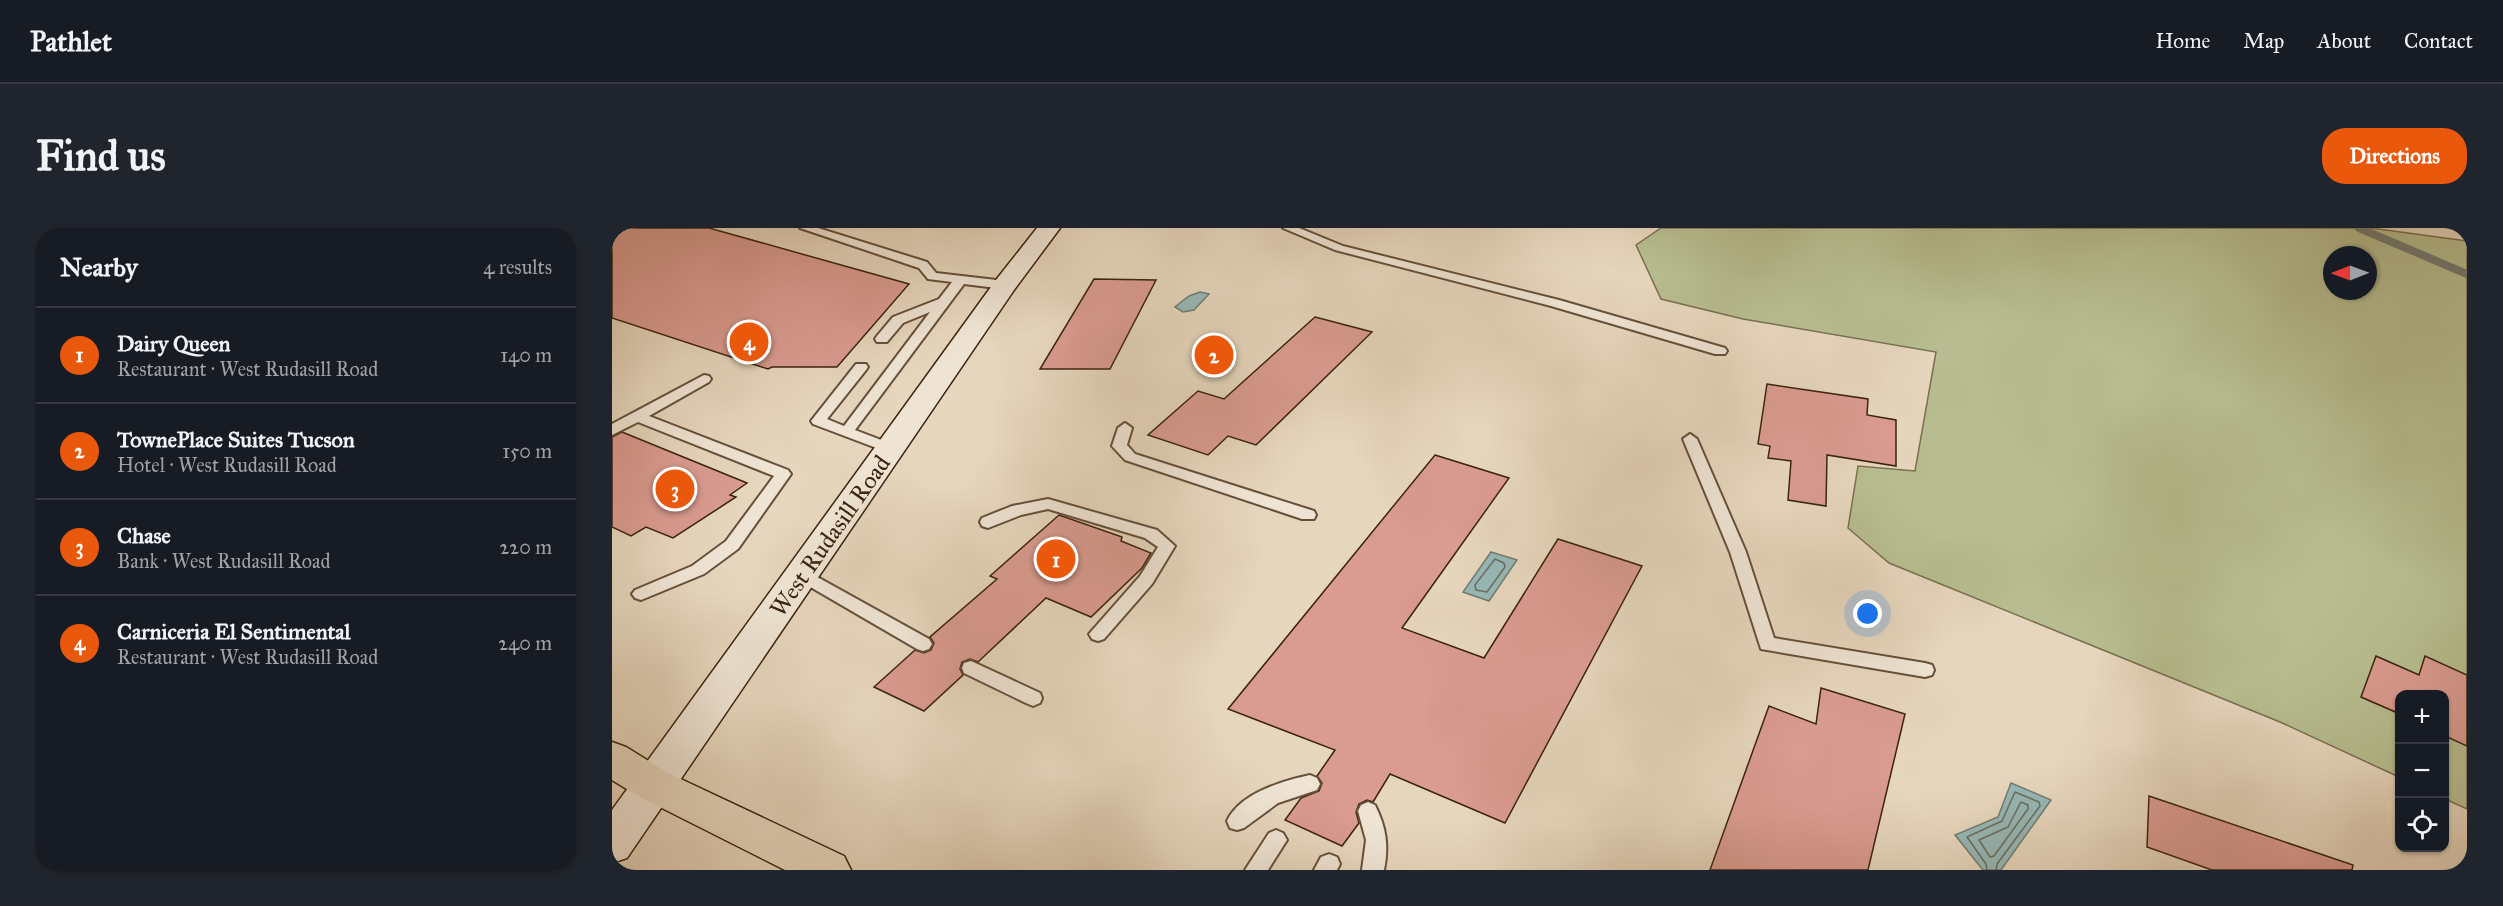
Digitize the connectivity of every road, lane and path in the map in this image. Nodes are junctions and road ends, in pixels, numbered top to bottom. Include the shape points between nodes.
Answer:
1 (806, 228) edge
2 (1049, 228) edge
3 (1288, 228) edge
4 (960, 280) junction
5 (1005, 285) junction
6 (943, 302) junction
7 (882, 339) dead end
8 (1720, 351) dead end
9 (861, 367) dead end
10 (704, 379) dead end
11 (637, 416) junction
12 (1125, 428) dead end
13 (612, 430) edge
14 (847, 431) junction
15 (1690, 439) dead end
16 (892, 449) junction
17 (1308, 515) dead end
18 (988, 522) dead end
19 (801, 574) junction
20 (641, 594) dead end
21 (1098, 634) dead end
22 (923, 644) dead end
23 (971, 668) dead end
24 (1925, 670) dead end
25 (1033, 698) dead end
26 (612, 759) edge
27 (1311, 784) dead end
28 (654, 785) junction
29 (1368, 811) dead end
30 (1237, 821) dead end
31 (1276, 840) dead end
32 (612, 844) edge
33 (829, 870) edge
34 (1256, 870) edge
35 (1373, 870) edge

1 - 4 lane via 922,265 932,276
2 - 5 street, West Rudasill Road
3 - 8 lane via 1339,248 1555,303
4 - 5 lane
4 - 6 lane
5 - 16 street, West Rudasill Road
6 - 7 lane via 897,320
6 - 14 lane
9 - 14 lane via 818,421
10 - 11 lane
11 - 13 lane
11 - 20 lane via 783,474 732,545 698,570
12 - 17 lane via 1119,446 1130,457
14 - 16 lane
15 - 24 lane via 1738,552 1767,644
16 - 19 street, West Rudasill Road
18 - 21 lane via 1048,504 1151,534 1167,546 1146,580
19 - 22 lane
19 - 28 street, West Rudasill Road
23 - 25 lane
26 - 28 highway
27 - 30 lane via 1280,791 1256,803
28 - 32 street, West Rudasill Road
28 - 33 highway
29 - 35 lane via 1376,830 1378,850
31 - 34 lane

